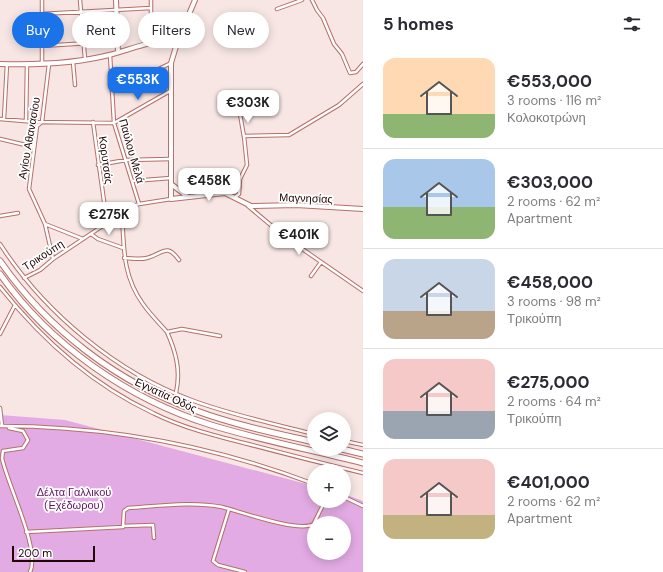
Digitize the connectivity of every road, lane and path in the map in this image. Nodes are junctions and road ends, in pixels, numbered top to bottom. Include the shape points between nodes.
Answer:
1 (42, 0) edge
2 (80, 0) edge
3 (116, 0) edge
4 (151, 0) edge
5 (196, 0) edge
6 (302, 0) edge
7 (312, 0) edge
8 (151, 8) junction
9 (277, 9) dead end
10 (116, 10) junction
11 (41, 12) edge
12 (80, 12) edge
13 (92, 12) edge
14 (151, 12) edge
15 (191, 12) edge
16 (138, 46) edge
17 (42, 48) edge
18 (84, 48) edge
19 (176, 48) edge
20 (118, 52) junction
21 (110, 54) junction
22 (85, 59) junction
23 (73, 61) junction
24 (171, 63) junction
25 (0, 64) edge
26 (7, 64) junction
27 (27, 64) junction
28 (42, 64) junction
29 (48, 64) junction
30 (363, 64) edge
31 (363, 84) edge
32 (76, 85) dead end
33 (112, 92) junction
34 (170, 92) junction
35 (240, 114) dead end
36 (0, 119) edge
37 (4, 119) junction
38 (26, 121) junction
39 (42, 122) junction
40 (93, 122) junction
41 (114, 123) junction
42 (37, 124) junction
43 (244, 137) junction
44 (0, 139) edge
45 (34, 147) junction
46 (171, 159) junction
47 (126, 160) junction
48 (98, 166) junction
49 (171, 178) junction
50 (132, 181) junction
51 (171, 184) junction
52 (188, 197) junction
53 (235, 197) junction
54 (171, 199) junction
55 (139, 204) junction
56 (248, 205) junction
57 (363, 209) edge
58 (18, 213) dead end
59 (122, 213) junction
60 (0, 216) edge
61 (107, 223) junction
62 (45, 224) junction
63 (91, 234) junction
64 (84, 239) junction
65 (0, 244) edge
66 (123, 248) junction
67 (124, 258) junction
68 (53, 259) junction
69 (179, 260) dead end
70 (0, 261) edge
71 (322, 262) junction
72 (0, 274) edge
73 (311, 276) dead end
74 (24, 278) junction
75 (0, 286) edge
76 (363, 291) edge
77 (15, 305) junction
78 (167, 332) junction
79 (0, 334) edge
80 (220, 336) dead end
81 (176, 393) junction
82 (0, 408) edge
83 (1, 426) edge
84 (6, 426) junction
85 (307, 432) edge
86 (307, 440) edge
87 (351, 442) edge
88 (363, 445) edge
89 (2, 450) edge
90 (351, 451) edge
91 (363, 454) edge
92 (363, 463) edge
93 (363, 473) edge
94 (307, 482) edge
95 (351, 500) edge
96 (363, 505) edge
97 (229, 509) junction
98 (123, 526) junction
99 (307, 526) edge
100 (26, 532) junction
101 (154, 538) dead end
102 (30, 572) edge
103 (245, 572) edge

1 - 11 street
2 - 12 street
3 - 10 street
4 - 8 street
5 - 15 street
6 - 9 street
7 - 30 street via 350,73 356,72
8 - 10 street
8 - 14 street
10 - 13 street
10 - 20 street
16 - 20 street
17 - 28 street
18 - 22 street
19 - 24 street
20 - 21 street
21 - 22 street
21 - 33 street, Παύλου Μελά
22 - 23 street
23 - 29 street
23 - 32 street
24 - 33 street
24 - 34 street
25 - 26 street
26 - 27 street
26 - 37 street
27 - 28 street
27 - 38 street
28 - 29 street
29 - 39 street, Αγίου Αθανασίου
31 - 43 street via 339,105 289,135
33 - 41 street, Παύλου Μελά
34 - 41 street
34 - 46 street
35 - 43 street
36 - 37 street
37 - 38 street
38 - 42 street
39 - 40 street
39 - 42 street, Αγίου Αθανασίου
40 - 41 street
40 - 48 street, Κορυτσάς
41 - 47 street, Παύλου Μελά
42 - 45 street, Αγίου Αθανασίου
43 - 53 street via 246,167 240,179 240,194
44 - 45 street
45 - 62 street, Αγίου Αθανασίου via 29,189
46 - 47 street
46 - 49 street
47 - 48 street
47 - 50 street, Παύλου Μελά
48 - 61 street, Κορυτσάς
49 - 50 street
49 - 51 street
50 - 55 street, Παύλου Μελά
51 - 52 street
51 - 54 street
52 - 53 street, Τρικούπη via 220,192
52 - 54 street, Τρικούπη
53 - 56 street, Τρικούπη
54 - 55 street, Τρικούπη
55 - 59 street, Τρικούπη
56 - 57 street, Μαγνησίας
56 - 71 street via 285,237
58 - 60 street
59 - 61 street, Τρικούπη
59 - 66 street
61 - 63 street, Τρικούπη
62 - 64 street
62 - 68 street, Αγίου Αθανασίου
63 - 64 street, Τρικούπη
63 - 66 street
64 - 68 street, Τρικούπη
65 - 74 street
66 - 67 street
67 - 69 street via 143,259 168,250 173,251
67 - 78 street via 139,299
68 - 74 street, Τρικούπη via 34,274
70 - 86 highway, Εγνατία Οδός via 29,298 68,336 130,380 157,395 206,414
71 - 73 street
71 - 76 street
72 - 92 highway, Εγνατία Οδός via 22,303 62,342 103,373 144,398 210,425
74 - 81 street via 78,332 135,371
75 - 77 street
77 - 79 street
77 - 93 street via 57,349 90,377 153,414 208,434
78 - 80 street via 182,329
78 - 81 street via 179,370
81 - 85 street via 210,406
82 - 83 street
83 - 84 street
84 - 89 street via 23,431 28,440 23,448
84 - 94 street via 99,432 165,441 250,462
87 - 88 street
89 - 100 street via 3,466
90 - 91 highway
95 - 96 street
97 - 98 street via 195,504 128,508 124,511
97 - 99 street
97 - 103 street via 213,561 218,565
98 - 100 street
98 - 101 street via 153,525
100 - 102 street via 32,558

